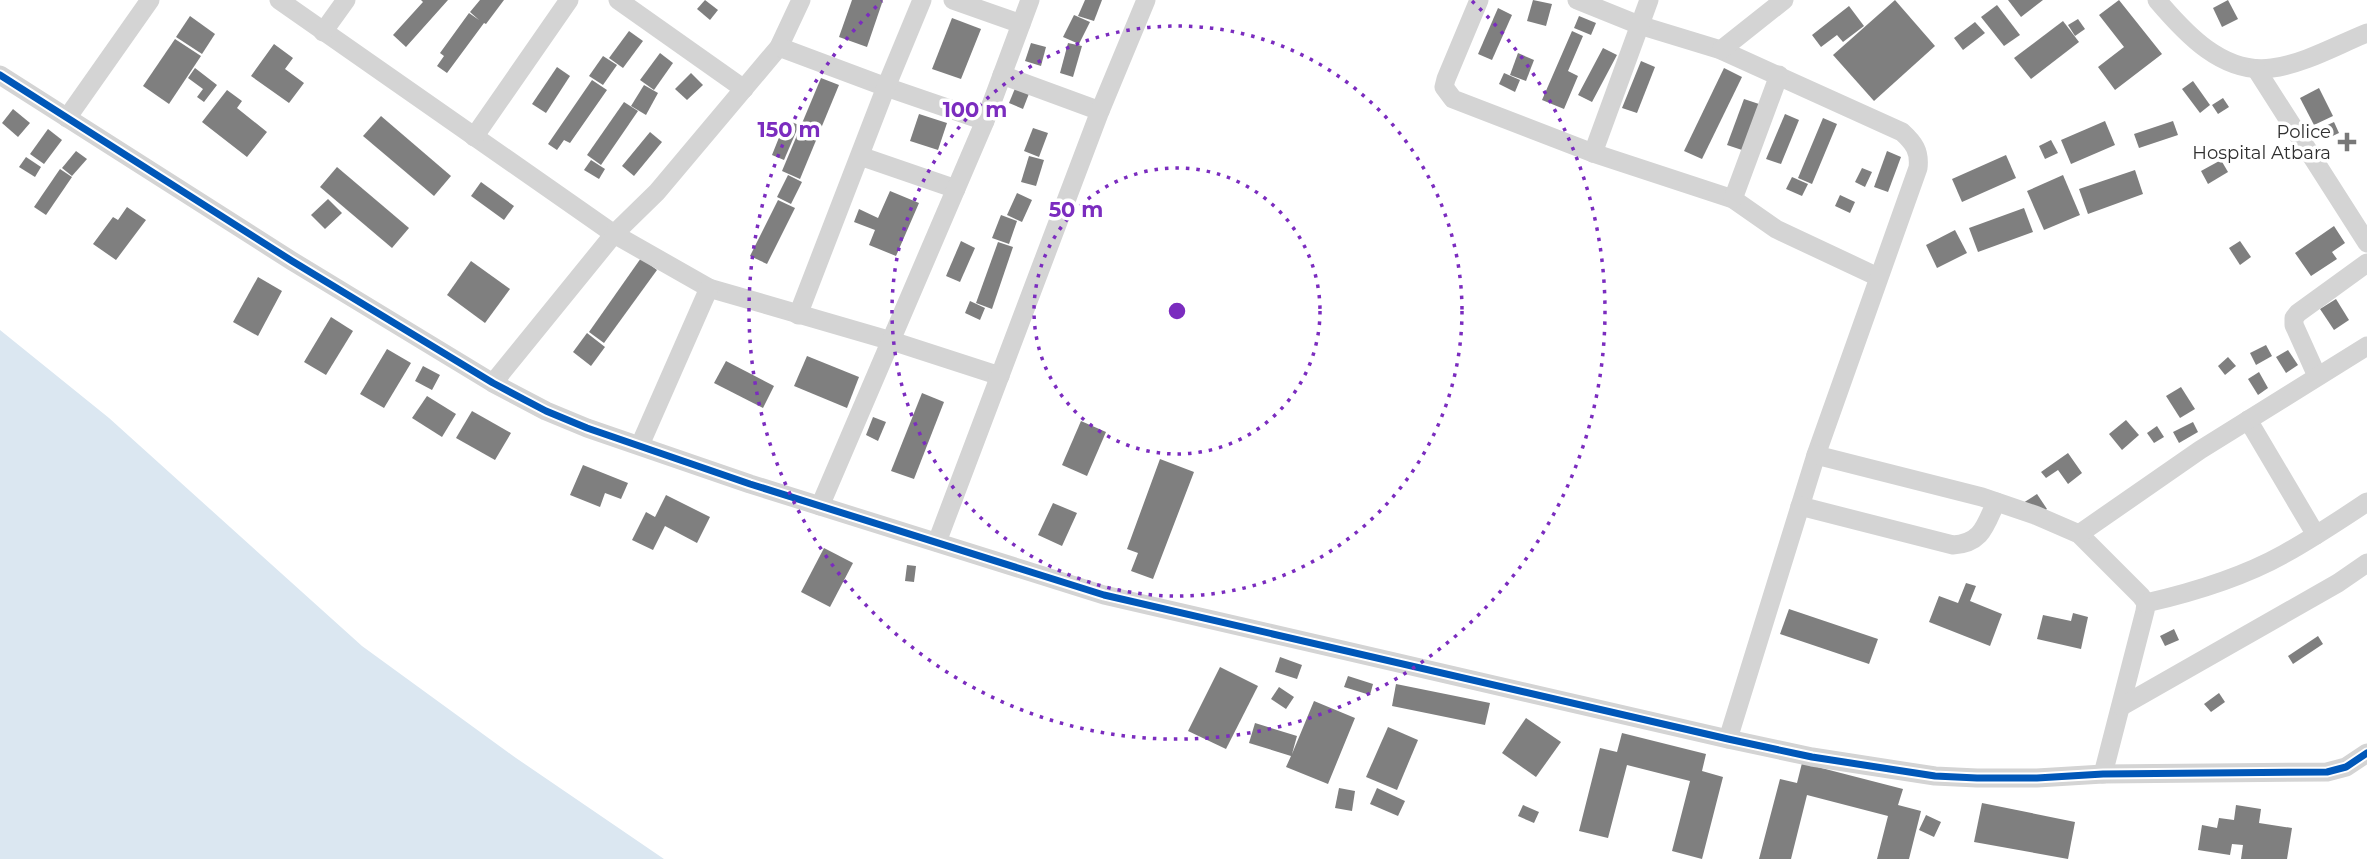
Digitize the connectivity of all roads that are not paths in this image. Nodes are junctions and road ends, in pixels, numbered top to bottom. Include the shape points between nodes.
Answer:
1 (150, 0) edge
2 (279, 0) edge
3 (346, 0) edge
4 (569, 0) edge
5 (618, 0) edge
6 (802, 0) edge
7 (922, 0) edge
8 (953, 0) edge
9 (1030, 0) edge
10 (1146, 0) edge
11 (1479, 0) edge
12 (1577, 0) edge
13 (1649, 0) edge
14 (1784, 0) edge
15 (2157, 0) edge
16 (1021, 24) junction
17 (1639, 25) junction
18 (323, 32) junction
19 (2367, 33) edge
20 (779, 47) junction
21 (1721, 50) junction
22 (2256, 69) junction
23 (0, 75) edge
24 (1002, 75) junction
25 (1779, 75) junction
26 (886, 87) junction
27 (744, 89) junction
28 (1100, 111) junction
29 (67, 118) junction
30 (985, 121) junction
31 (474, 136) junction
32 (1592, 153) junction
33 (860, 156) junction
34 (956, 189) junction
35 (1733, 199) junction
36 (614, 234) junction
37 (2367, 243) edge
38 (2367, 263) edge
39 (1878, 277) junction
40 (709, 288) junction
41 (798, 315) junction
42 (892, 341) junction
43 (2367, 346) edge
44 (1000, 376) junction
45 (2317, 376) junction
46 (493, 383) junction
47 (2248, 420) junction
48 (640, 445) junction
49 (1816, 455) junction
50 (1996, 502) junction
51 (2367, 502) edge
52 (820, 506) junction
53 (1800, 506) junction
54 (2079, 534) junction
55 (2316, 535) junction
56 (937, 542) junction
57 (2367, 563) edge
58 (2146, 603) junction
59 (2122, 706) junction
60 (1728, 740) junction
61 (2367, 753) edge
62 (2103, 774) junction

1 - 29 street
2 - 18 street
3 - 18 street
4 - 31 street
5 - 27 street
6 - 20 street
7 - 26 street
8 - 16 street
9 - 16 street
10 - 28 street
11 - 32 street via 1446,79 1447,94
12 - 17 street
13 - 17 street
14 - 21 street
15 - 22 street via 2192,39 2234,64
16 - 24 street
17 - 21 street
17 - 32 street
18 - 31 street
19 - 22 street via 2286,65
20 - 26 street
20 - 27 street
21 - 25 street
22 - 37 street
23 - 29 street
24 - 28 street
24 - 30 street
25 - 35 street
25 - 39 street via 1902,132 1917,149 1918,168
26 - 30 street
26 - 33 street
27 - 36 street via 657,192
28 - 44 street
29 - 46 street
30 - 34 street
31 - 36 street
32 - 35 street
33 - 34 street
33 - 41 street
34 - 42 street
35 - 39 street via 1776,229
36 - 40 street
36 - 46 street
38 - 45 street via 2294,318
39 - 49 street
40 - 41 street
40 - 48 street
41 - 42 street
42 - 44 street
42 - 52 street
43 - 45 street
44 - 56 street
45 - 47 street
46 - 48 street via 546,411
47 - 54 street
47 - 55 street
48 - 52 street
49 - 50 street
49 - 53 street
50 - 53 street via 1982,532 1969,544 1953,545
50 - 54 street
51 - 55 street
52 - 56 street
53 - 60 street
54 - 58 street
55 - 58 street via 2231,579
56 - 60 street via 1104,596
57 - 59 street
58 - 59 street
59 - 62 street
60 - 62 street via 1936,776
61 - 62 street via 2346,767 2327,772

